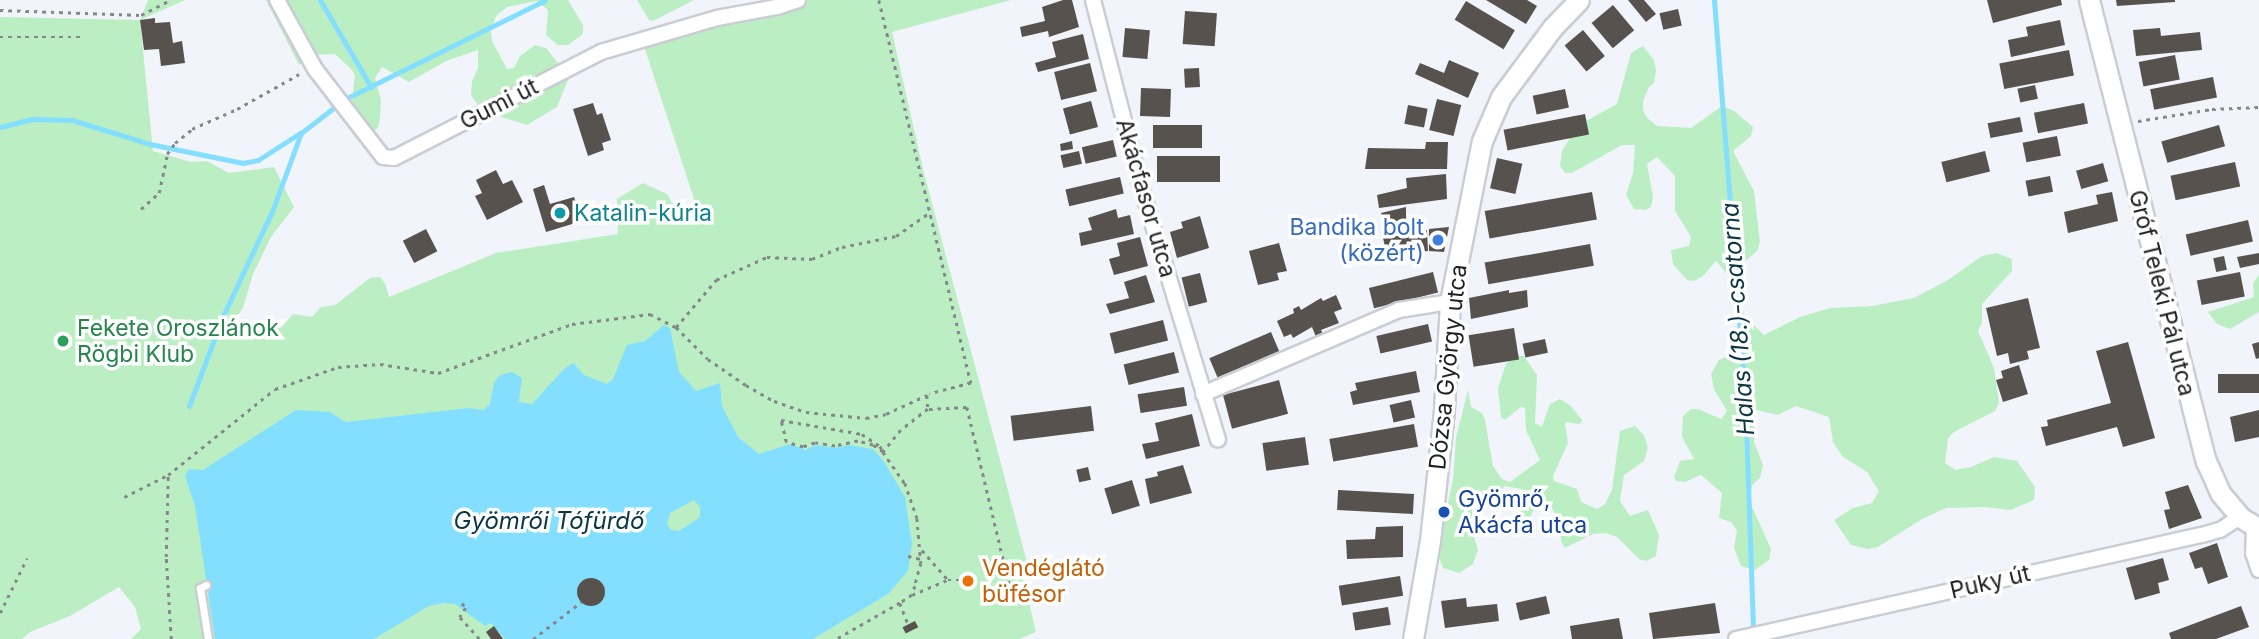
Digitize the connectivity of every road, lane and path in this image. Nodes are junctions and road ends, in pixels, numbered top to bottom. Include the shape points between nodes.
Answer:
1 (171, 0) edge
2 (277, 0) edge
3 (798, 0) edge
4 (879, 0) edge
5 (1093, 0) edge
6 (1579, 0) edge
7 (2089, 0) edge
8 (0, 10) edge
9 (0, 37) edge
10 (82, 37) dead end
11 (315, 69) junction
12 (2259, 107) edge
13 (2120, 125) junction
14 (141, 209) dead end
15 (929, 214) junction
16 (1450, 302) junction
17 (676, 327) junction
18 (1203, 394) junction
19 (927, 395) junction
20 (928, 409) junction
21 (1218, 439) dead end
22 (786, 442) junction
23 (787, 447) dead end
24 (883, 452) junction
25 (168, 475) junction
26 (124, 497) dead end
27 (2251, 525) edge
28 (921, 549) junction
29 (908, 556) dead end
30 (27, 558) dead end
31 (921, 559) junction
32 (2259, 570) edge
33 (948, 580) junction
34 (962, 580) dead end
35 (206, 585) dead end
36 (1010, 588) dead end
37 (912, 594) junction
38 (581, 602) dead end
39 (462, 603) dead end
40 (900, 603) junction
41 (0, 613) edge
42 (908, 625) dead end
43 (1738, 638) edge
44 (171, 639) edge
45 (208, 639) edge
46 (480, 639) edge
47 (533, 639) edge
48 (837, 639) edge
49 (1413, 639) edge

1 - 8 path via 141,15
2 - 11 street, Gumi út
3 - 11 street, Gumi út via 600,52 394,158 383,157
4 - 15 path
5 - 18 street, Akácfasor utca via 1139,183
6 - 16 main road, Dózsa György utca via 1501,97 1482,141
7 - 13 main road, Gróf Teleki Pál utca
9 - 10 path
11 - 14 path via 306,69 237,109 204,122 175,142 167,154 159,193
12 - 13 path via 2212,108
13 - 27 main road, Gróf Teleki Pál utca via 2206,461 2221,494
15 - 17 path via 895,236 842,247 812,259 767,257 716,280
15 - 19 path via 971,383
16 - 18 street via 1399,310
16 - 49 main road, Dózsa György utca via 1430,541
17 - 19 path via 708,359 746,385 806,412 866,418
17 - 25 path via 650,314 572,324 438,373 380,364 338,367 275,389
18 - 21 street, Akácfasor utca
19 - 20 path
20 - 24 path
20 - 36 path via 967,407
22 - 23 path
22 - 24 path via 803,447 858,441
22 - 24 path via 781,420 862,434
24 - 28 path via 910,496
25 - 26 path
25 - 44 path via 166,577
27 - 32 street
27 - 43 street, Puky út
28 - 31 path
28 - 33 path
29 - 31 path
30 - 41 path
31 - 37 path
33 - 34 path
33 - 37 path
35 - 45 lane via 200,588
37 - 40 path
38 - 47 path
39 - 46 path via 466,608 460,617
40 - 42 path
40 - 48 path

